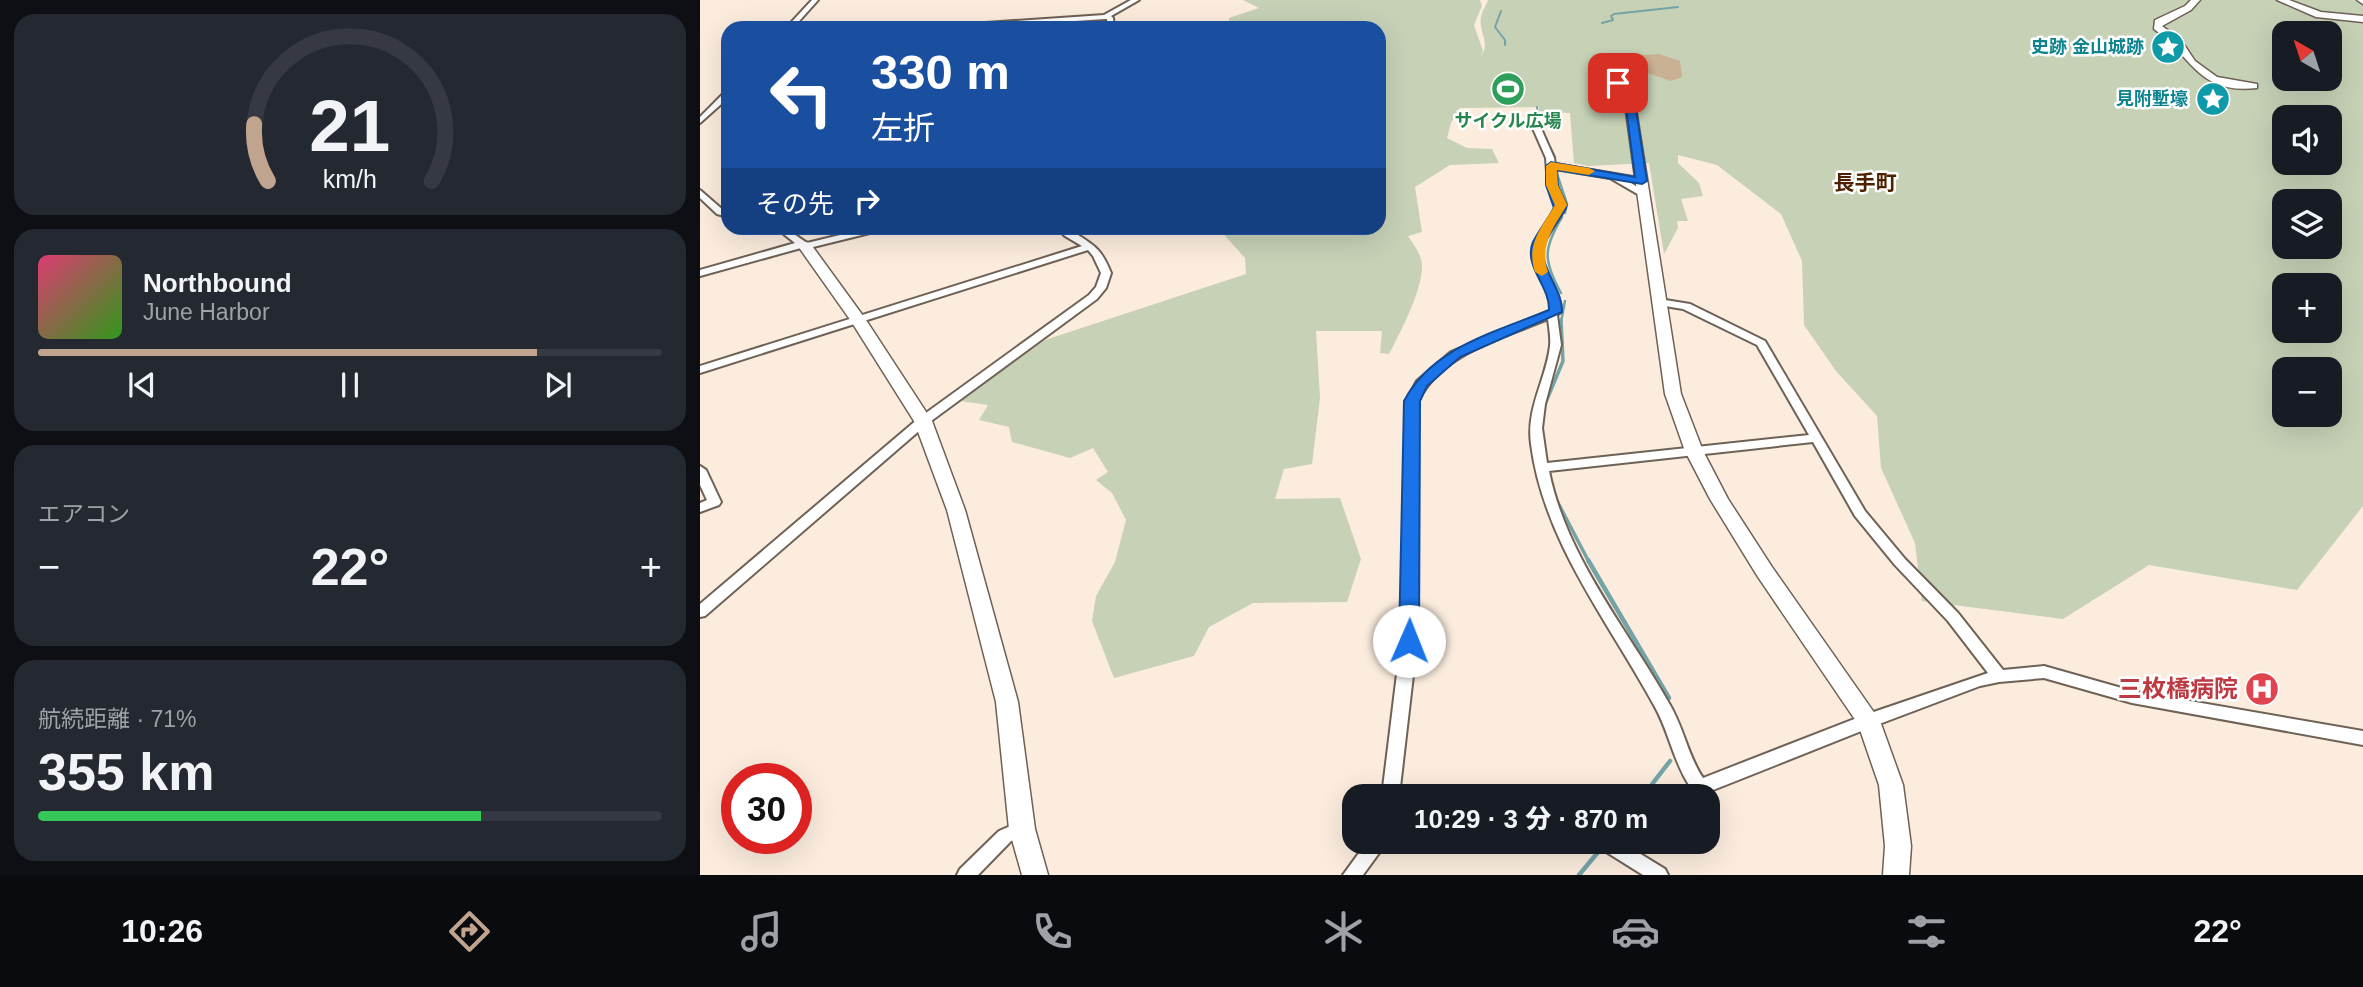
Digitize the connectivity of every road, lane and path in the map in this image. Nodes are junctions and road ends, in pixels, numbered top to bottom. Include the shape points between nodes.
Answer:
1 (815, 0) edge
2 (1136, 0) edge
3 (2196, 0) edge
4 (2281, 0) edge
5 (1105, 17) junction
6 (2363, 19) edge
7 (796, 21) edge
8 (1046, 21) edge
9 (1110, 21) edge
10 (2253, 86) dead end
11 (1628, 90) dead end
12 (721, 104) edge
13 (721, 105) edge
14 (700, 106) edge
15 (700, 121) edge
16 (1535, 124) dead end
17 (1551, 166) junction
18 (1643, 187) junction
19 (700, 194) edge
20 (721, 212) edge
21 (790, 235) edge
22 (848, 235) edge
23 (1073, 235) edge
24 (804, 245) junction
25 (1091, 246) junction
26 (700, 273) edge
27 (1659, 302) junction
28 (1552, 314) junction
29 (858, 320) junction
30 (700, 370) edge
31 (923, 421) junction
32 (1818, 438) junction
33 (1694, 451) junction
34 (1542, 468) junction
35 (700, 470) edge
36 (700, 508) edge
37 (700, 612) edge
38 (1999, 676) junction
39 (1868, 720) junction
40 (2363, 738) edge
41 (1391, 784) edge
42 (1698, 784) edge
43 (1708, 784) edge
44 (1021, 829) junction
45 (1369, 854) edge
46 (1631, 854) edge
47 (966, 875) edge
48 (1035, 875) edge
49 (1352, 875) edge
50 (1659, 875) edge
51 (1896, 875) edge

1 - 7 street
2 - 5 street
3 - 10 street via 2156,25 2215,83
4 - 6 street via 2319,15
5 - 8 street
5 - 9 street
11 - 18 street
12 - 14 street
13 - 15 street
16 - 17 street
17 - 18 street via 1612,176
17 - 28 street via 1560,208 1538,243 1537,258 1556,298 1557,309
18 - 27 street
19 - 20 street
21 - 24 street
22 - 24 street
23 - 25 street
24 - 26 street
24 - 29 street
25 - 29 street
25 - 31 street via 1106,273 1101,288
27 - 32 street via 1686,306 1761,343
27 - 33 street via 1673,394
28 - 34 street via 1557,341 1537,411
28 - 41 street via 1455,354 1421,383 1412,401 1409,641
29 - 30 street
29 - 31 street
31 - 37 street
31 - 44 street via 956,510 1002,682
32 - 33 street
32 - 38 street via 1860,513 1954,617
33 - 34 street
33 - 39 street via 1765,572
34 - 42 street via 1574,557 1670,721 1684,762
35 - 36 street via 715,502
38 - 39 street
38 - 40 street via 2045,672 2132,697
39 - 43 street
39 - 51 street via 1891,785 1898,846
44 - 47 street via 1005,836
44 - 48 street
45 - 49 street
46 - 50 street

